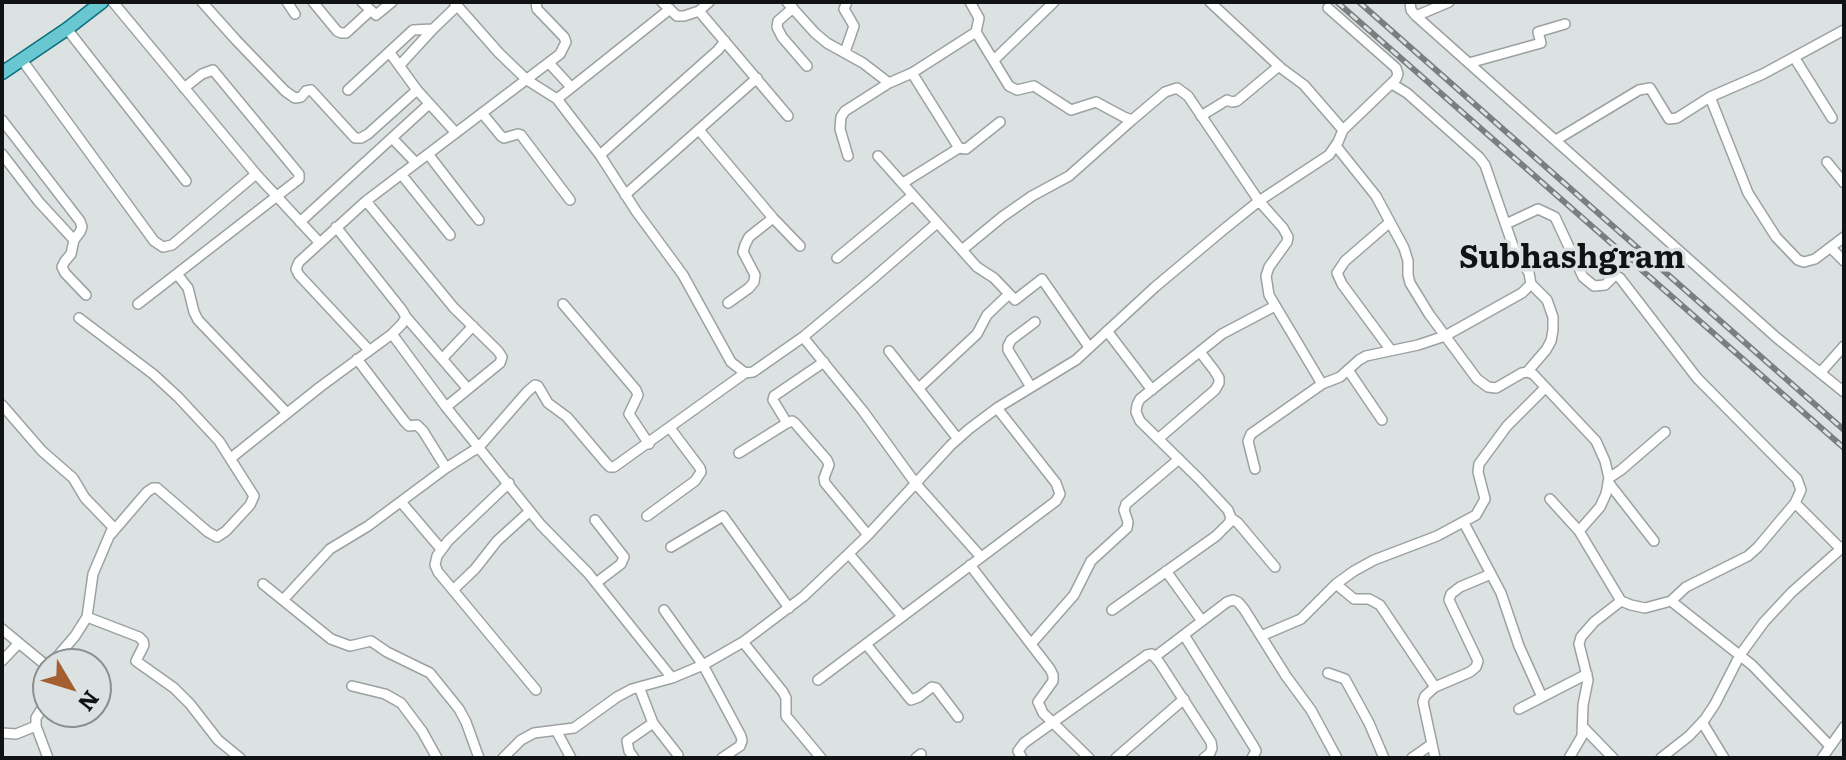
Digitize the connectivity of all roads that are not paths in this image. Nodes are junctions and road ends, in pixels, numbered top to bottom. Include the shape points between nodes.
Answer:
1 (102, 2) edge
2 (113, 2) edge
3 (202, 2) edge
4 (287, 2) edge
5 (313, 2) edge
6 (362, 2) edge
7 (392, 2) edge
8 (536, 2) edge
9 (709, 2) edge
10 (847, 2) edge
11 (970, 2) edge
12 (1054, 2) edge
13 (1210, 2) edge
14 (1410, 2) edge
15 (1449, 2) edge
16 (456, 4) edge
17 (790, 5) edge
18 (666, 6) edge
19 (1328, 8) dead end
20 (370, 11) junction
21 (699, 11) junction
22 (295, 14) dead end
23 (1416, 16) junction
24 (1565, 24) dead end
25 (67, 29) junction
26 (433, 29) junction
27 (1844, 30) edge
28 (976, 32) junction
29 (725, 41) junction
30 (845, 52) junction
31 (390, 53) junction
32 (1794, 57) junction
33 (22, 60) junction
34 (994, 60) junction
35 (549, 63) junction
36 (1469, 63) junction
37 (400, 65) junction
38 (5, 66) edge
39 (807, 66) dead end
40 (1279, 66) junction
41 (912, 73) junction
42 (757, 78) junction
43 (527, 80) junction
44 (889, 83) junction
45 (1392, 84) junction
46 (571, 87) junction
47 (184, 88) junction
48 (348, 90) dead end
49 (417, 90) junction
50 (1710, 97) junction
51 (557, 99) junction
52 (429, 104) junction
53 (482, 113) junction
54 (788, 116) dead end
55 (1201, 116) junction
56 (1832, 118) dead end
57 (2, 120) edge
58 (1132, 120) junction
59 (1000, 122) dead end
60 (699, 130) junction
61 (1343, 130) junction
62 (456, 133) junction
63 (392, 138) junction
64 (1556, 140) junction
65 (1336, 146) junction
66 (959, 148) junction
67 (2, 154) edge
68 (428, 154) junction
69 (600, 155) junction
70 (848, 156) dead end
71 (878, 156) dead end
72 (1827, 162) dead end
73 (416, 163) junction
74 (256, 174) junction
75 (401, 174) junction
76 (186, 181) dead end
77 (903, 183) junction
78 (1844, 183) edge
79 (625, 195) junction
80 (913, 195) junction
81 (277, 197) junction
82 (570, 200) dead end
83 (366, 201) junction
84 (1259, 201) junction
85 (773, 218) junction
86 (479, 220) dead end
87 (300, 222) junction
88 (1390, 222) junction
89 (937, 223) junction
90 (1506, 224) junction
91 (336, 227) junction
92 (450, 235) dead end
93 (1844, 237) edge
94 (74, 240) junction
95 (319, 242) junction
96 (800, 246) dead end
97 (1831, 248) junction
98 (962, 250) junction
99 (837, 258) dead end
100 (1844, 261) edge
101 (177, 274) junction
102 (1531, 284) junction
103 (1009, 294) junction
104 (86, 295) dead end
105 (728, 303) dead end
106 (138, 304) dead end
107 (563, 304) dead end
108 (1275, 306) junction
109 (406, 317) junction
110 (79, 318) dead end
111 (1035, 322) dead end
112 (473, 326) junction
113 (1107, 331) junction
114 (392, 334) junction
115 (1445, 336) junction
116 (803, 337) junction
117 (1844, 346) edge
118 (1089, 347) junction
119 (1390, 349) junction
120 (369, 350) junction
121 (889, 351) dead end
122 (1200, 352) junction
123 (357, 359) junction
124 (442, 359) junction
125 (824, 362) junction
126 (1348, 370) junction
127 (1527, 372) junction
128 (745, 373) junction
129 (1820, 373) junction
130 (1322, 384) junction
131 (1031, 387) junction
132 (919, 388) junction
133 (1545, 388) junction
134 (468, 389) junction
135 (1152, 390) junction
136 (1844, 392) edge
137 (2, 405) edge
138 (446, 407) junction
139 (997, 408) junction
140 (287, 413) junction
141 (1382, 420) dead end
142 (787, 423) junction
143 (670, 428) junction
144 (1665, 432) dead end
145 (958, 439) junction
146 (1158, 439) junction
147 (649, 444) junction
148 (479, 447) junction
149 (739, 453) dead end
150 (231, 458) junction
151 (1179, 459) junction
152 (446, 468) junction
153 (1255, 469) dead end
154 (1608, 480) junction
155 (509, 483) junction
156 (916, 484) junction
157 (1550, 499) dead end
158 (401, 502) junction
159 (1795, 503) junction
160 (530, 511) junction
161 (647, 516) dead end
162 (1231, 518) junction
163 (595, 520) dead end
164 (1464, 523) junction
165 (1579, 531) junction
166 (111, 534) junction
167 (868, 535) junction
168 (1654, 541) dead end
169 (671, 547) dead end
170 (1842, 548) edge
171 (441, 549) junction
172 (849, 554) junction
173 (981, 557) junction
174 (970, 565) junction
175 (1275, 567) dead end
176 (1166, 571) junction
177 (1491, 574) junction
178 (596, 583) junction
179 (263, 584) dead end
180 (1336, 584) junction
181 (453, 590) junction
182 (283, 600) junction
183 (1621, 601) junction
184 (1671, 601) junction
185 (789, 608) junction
186 (664, 610) dead end
187 (1112, 610) dead end
188 (902, 616) junction
189 (87, 617) junction
190 (1202, 621) junction
191 (2, 629) edge
192 (1184, 635) junction
193 (1261, 636) junction
194 (743, 642) junction
195 (19, 643) junction
196 (866, 644) junction
197 (1031, 644) junction
198 (65, 648) edge
199 (32, 652) edge
200 (1740, 655) junction
201 (1156, 656) junction
202 (2, 661) edge
203 (703, 665) junction
204 (1328, 673) dead end
205 (1587, 674) junction
206 (672, 678) junction
207 (818, 680) dead end
208 (352, 686) dead end
209 (639, 687) junction
210 (1435, 687) junction
211 (536, 690) dead end
212 (1542, 697) junction
213 (1184, 699) junction
214 (1519, 709) dead end
215 (958, 717) dead end
216 (1702, 722) junction
217 (653, 723) junction
218 (1054, 723) junction
219 (1582, 726) junction
220 (1844, 727) edge
221 (32, 728) edge
222 (37, 728) edge
223 (556, 730) junction
224 (2, 733) edge
225 (1432, 744) junction
226 (1830, 746) junction
227 (678, 755) dead end
228 (48, 758) edge
229 (240, 758) edge
230 (437, 758) edge
231 (479, 758) edge
232 (503, 758) edge
233 (571, 758) edge
234 (634, 758) edge
235 (722, 758) edge
236 (821, 758) edge
237 (1022, 758) edge
238 (1089, 758) edge
239 (1116, 758) edge
240 (1204, 758) edge
241 (1252, 758) edge
242 (1337, 758) edge
243 (1384, 758) edge
244 (1412, 758) edge
245 (1435, 758) edge
246 (1569, 758) edge
247 (1613, 758) edge
248 (1661, 758) edge
249 (1724, 758) edge
250 (1822, 758) edge

1 - 25 main road
2 - 47 street
3 - 49 street via 285,91 295,98 311,90 355,138 368,134
4 - 22 street
5 - 20 street via 341,33
6 - 20 street
7 - 20 street via 376,15
8 - 35 street via 566,42
9 - 21 street
10 - 30 street via 844,9 854,26
11 - 28 street via 979,18
12 - 34 street
13 - 40 street
14 - 23 street
15 - 23 street
16 - 26 street
16 - 43 street
17 - 30 street via 815,33
17 - 39 street via 777,27
18 - 21 street via 677,16
18 - 46 street
19 - 45 street via 1396,68
21 - 29 street
23 - 36 street
24 - 36 street via 1538,32 1541,43
25 - 33 main road
25 - 76 street
26 - 31 street via 413,30
26 - 37 street
27 - 32 street
28 - 34 street
28 - 41 street
29 - 42 street
29 - 69 street
30 - 44 street
31 - 37 street
31 - 48 street
32 - 50 street
32 - 56 street
33 - 38 main road
33 - 74 street via 163,247
34 - 58 street via 1017,90 1034,86 1071,110 1096,102
35 - 43 street
35 - 46 street
36 - 64 street
37 - 49 street
40 - 55 street via 1237,101 1223,101
40 - 61 street via 1304,85
41 - 44 street
41 - 66 street
42 - 54 street
42 - 60 street
43 - 51 street
43 - 53 street
44 - 70 street via 841,117
45 - 61 street
45 - 90 street via 1479,157
46 - 51 street
47 - 74 street
47 - 81 street via 213,70 299,174
49 - 52 street
50 - 64 street via 1669,119 1650,88 1639,90
50 - 97 street via 1748,193 1776,237 1804,262
51 - 69 street
52 - 62 street
52 - 63 street
53 - 62 street
53 - 82 street via 504,138 521,135
55 - 58 street via 1177,88
55 - 84 street
57 - 94 street via 80,221
58 - 98 street via 1069,176 1032,196
59 - 66 street via 966,149
60 - 79 street
60 - 85 street
61 - 65 street
62 - 68 street
63 - 73 street
63 - 87 street
64 - 129 street
65 - 84 street
65 - 88 street
66 - 77 street
67 - 94 street
68 - 73 street
68 - 86 street
69 - 79 street
71 - 77 street
72 - 78 street
73 - 75 street
74 - 81 street
75 - 83 street
75 - 92 street
77 - 80 street
79 - 128 street via 688,284 725,354
80 - 89 street
80 - 99 street
81 - 87 street
81 - 101 street
83 - 91 street
83 - 112 street
84 - 108 street via 1288,237 1266,276
84 - 113 street
85 - 96 street
85 - 105 street via 745,245 754,282
87 - 95 street
88 - 115 street via 1404,248 1410,283
88 - 119 street via 1337,273
89 - 98 street
89 - 116 street
90 - 102 street
90 - 159 street via 1538,209 1555,217 1583,277 1594,286 1605,285 1615,275 1620,278 1697,378 1797,479 1801,490
91 - 95 street
91 - 109 street
93 - 97 street
94 - 104 street via 62,267
95 - 120 street via 296,269
97 - 100 street
98 - 103 street
101 - 106 street
101 - 140 street via 188,288 198,320
102 - 115 street
102 - 127 street via 1547,300 1553,330 1546,350
103 - 118 street via 1015,300 1042,279
103 - 132 street via 987,315 977,334
107 - 147 street via 636,390 629,414
108 - 122 street
108 - 130 street
109 - 114 street
109 - 124 street
110 - 150 street via 167,386
111 - 131 street via 1008,346
112 - 124 street
112 - 134 street via 502,357
113 - 118 street
113 - 135 street
114 - 120 street
114 - 138 street
115 - 119 street
115 - 127 street via 1488,387
116 - 125 street
116 - 128 street
117 - 129 street
118 - 131 street
119 - 126 street via 1366,356
120 - 123 street
121 - 132 street
122 - 135 street
122 - 146 street via 1219,383
123 - 140 street
123 - 152 street via 405,422 420,427
124 - 134 street
125 - 142 street via 774,396
125 - 156 street
126 - 130 street
126 - 141 street
127 - 133 street
128 - 143 street
129 - 136 street
130 - 153 street via 1248,437
131 - 139 street
132 - 145 street
133 - 154 street via 1596,441
133 - 164 street via 1479,464 1485,499
134 - 138 street
135 - 146 street via 1140,399 1136,412
137 - 166 street via 73,478 109,521
138 - 148 street
139 - 145 street
139 - 173 street via 1060,494
140 - 150 street
142 - 149 street
142 - 167 street via 795,423 827,460 825,483
143 - 147 street
143 - 161 street via 701,472
144 - 154 street
145 - 156 street
146 - 151 street
147 - 148 street via 610,467 535,385
148 - 152 street
148 - 155 street
150 - 166 street via 254,496 222,535 208,532 157,488 147,492
151 - 162 street
151 - 197 street via 1126,504 1127,528 1091,561 1074,595
152 - 158 street
154 - 165 street via 1600,507
154 - 168 street
155 - 160 street
155 - 171 street
156 - 167 street
156 - 173 street
157 - 165 street
158 - 171 street
158 - 182 street via 330,549
159 - 170 street
159 - 184 street via 1748,556 1686,587
160 - 178 street
160 - 181 street
162 - 175 street
162 - 176 street via 1216,536
163 - 178 street via 624,557
164 - 177 street
164 - 180 street via 1374,560
165 - 183 street
166 - 189 street via 96,563
167 - 172 street
169 - 185 street via 723,516
170 - 200 street via 1792,592
171 - 181 street via 435,565
172 - 185 street
172 - 188 street
173 - 174 street
174 - 188 street
174 - 197 street
176 - 187 street
176 - 190 street
177 - 210 street via 1460,587 1449,600 1476,654 1476,667
177 - 212 street
178 - 206 street
179 - 182 street
180 - 193 street via 1301,619
180 - 210 street via 1354,599 1380,605
181 - 211 street
182 - 231 street via 341,644 371,641 430,673 459,709
183 - 184 street via 1645,608
183 - 205 street via 1581,637
184 - 200 street
185 - 194 street
186 - 203 street
188 - 196 street
189 - 198 street
189 - 229 street via 139,637 144,645 136,661 174,688
190 - 192 street
190 - 193 street via 1233,600
191 - 195 street
192 - 201 street
192 - 241 street via 1254,747
193 - 242 street
194 - 203 street
194 - 236 street via 783,692 786,716
195 - 199 street
195 - 202 street
196 - 207 street
196 - 215 street via 911,700 936,688
197 - 218 street via 1053,675 1038,702
200 - 216 street
200 - 226 street
201 - 213 street
201 - 218 street via 1147,655
203 - 206 street
203 - 235 street via 742,741
204 - 243 street via 1345,679
205 - 212 street
205 - 219 street
206 - 209 street
208 - 230 street via 401,703
209 - 217 street
209 - 223 street via 574,728
210 - 225 street via 1423,702
212 - 214 street
213 - 239 street
213 - 240 street via 1211,742
216 - 248 street
216 - 249 street
217 - 227 street
217 - 234 street via 627,741
218 - 237 street via 1020,746
218 - 238 street
219 - 246 street
219 - 247 street
220 - 226 street
221 - 224 street
222 - 228 street
223 - 232 street via 534,733
223 - 233 street
225 - 244 street
225 - 245 street
226 - 250 street

